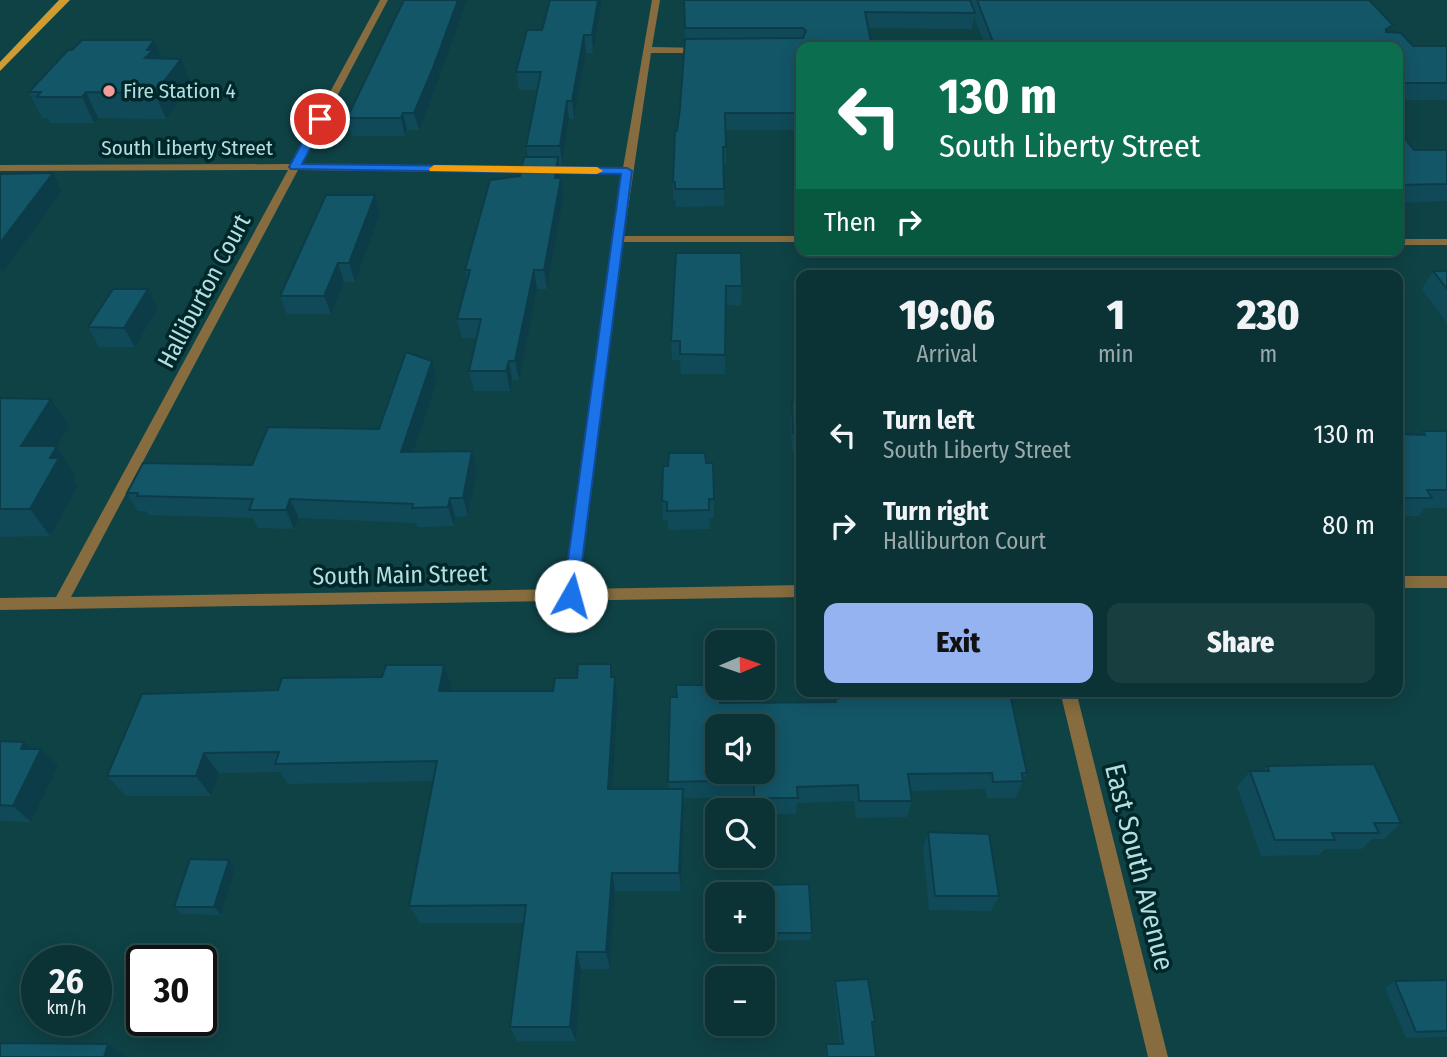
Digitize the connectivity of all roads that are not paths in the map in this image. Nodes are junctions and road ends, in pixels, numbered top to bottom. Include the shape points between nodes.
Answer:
1 (65, 0) edge
2 (384, 0) edge
3 (656, 0) edge
4 (648, 50) junction
5 (712, 50) edge
6 (0, 68) edge
7 (295, 167) junction
8 (0, 168) edge
9 (627, 171) junction
10 (619, 239) junction
11 (796, 239) edge
12 (1403, 242) edge
13 (1447, 242) edge
14 (1403, 582) edge
15 (1447, 582) edge
16 (796, 591) edge
17 (571, 596) junction
18 (61, 602) junction
19 (0, 604) edge
20 (1069, 697) edge
21 (1158, 1057) edge

1 - 6 main road
2 - 7 street, Halliburton Court
3 - 4 street
4 - 5 street
4 - 9 street
7 - 8 street, South Liberty Street
7 - 9 street, South Liberty Street
7 - 18 street, Halliburton Court
9 - 10 street
10 - 11 street
10 - 17 street
12 - 13 street
14 - 15 street
16 - 17 street, South Main Street
17 - 18 street, South Main Street
18 - 19 street, South Main Street
20 - 21 street, East South Avenue

